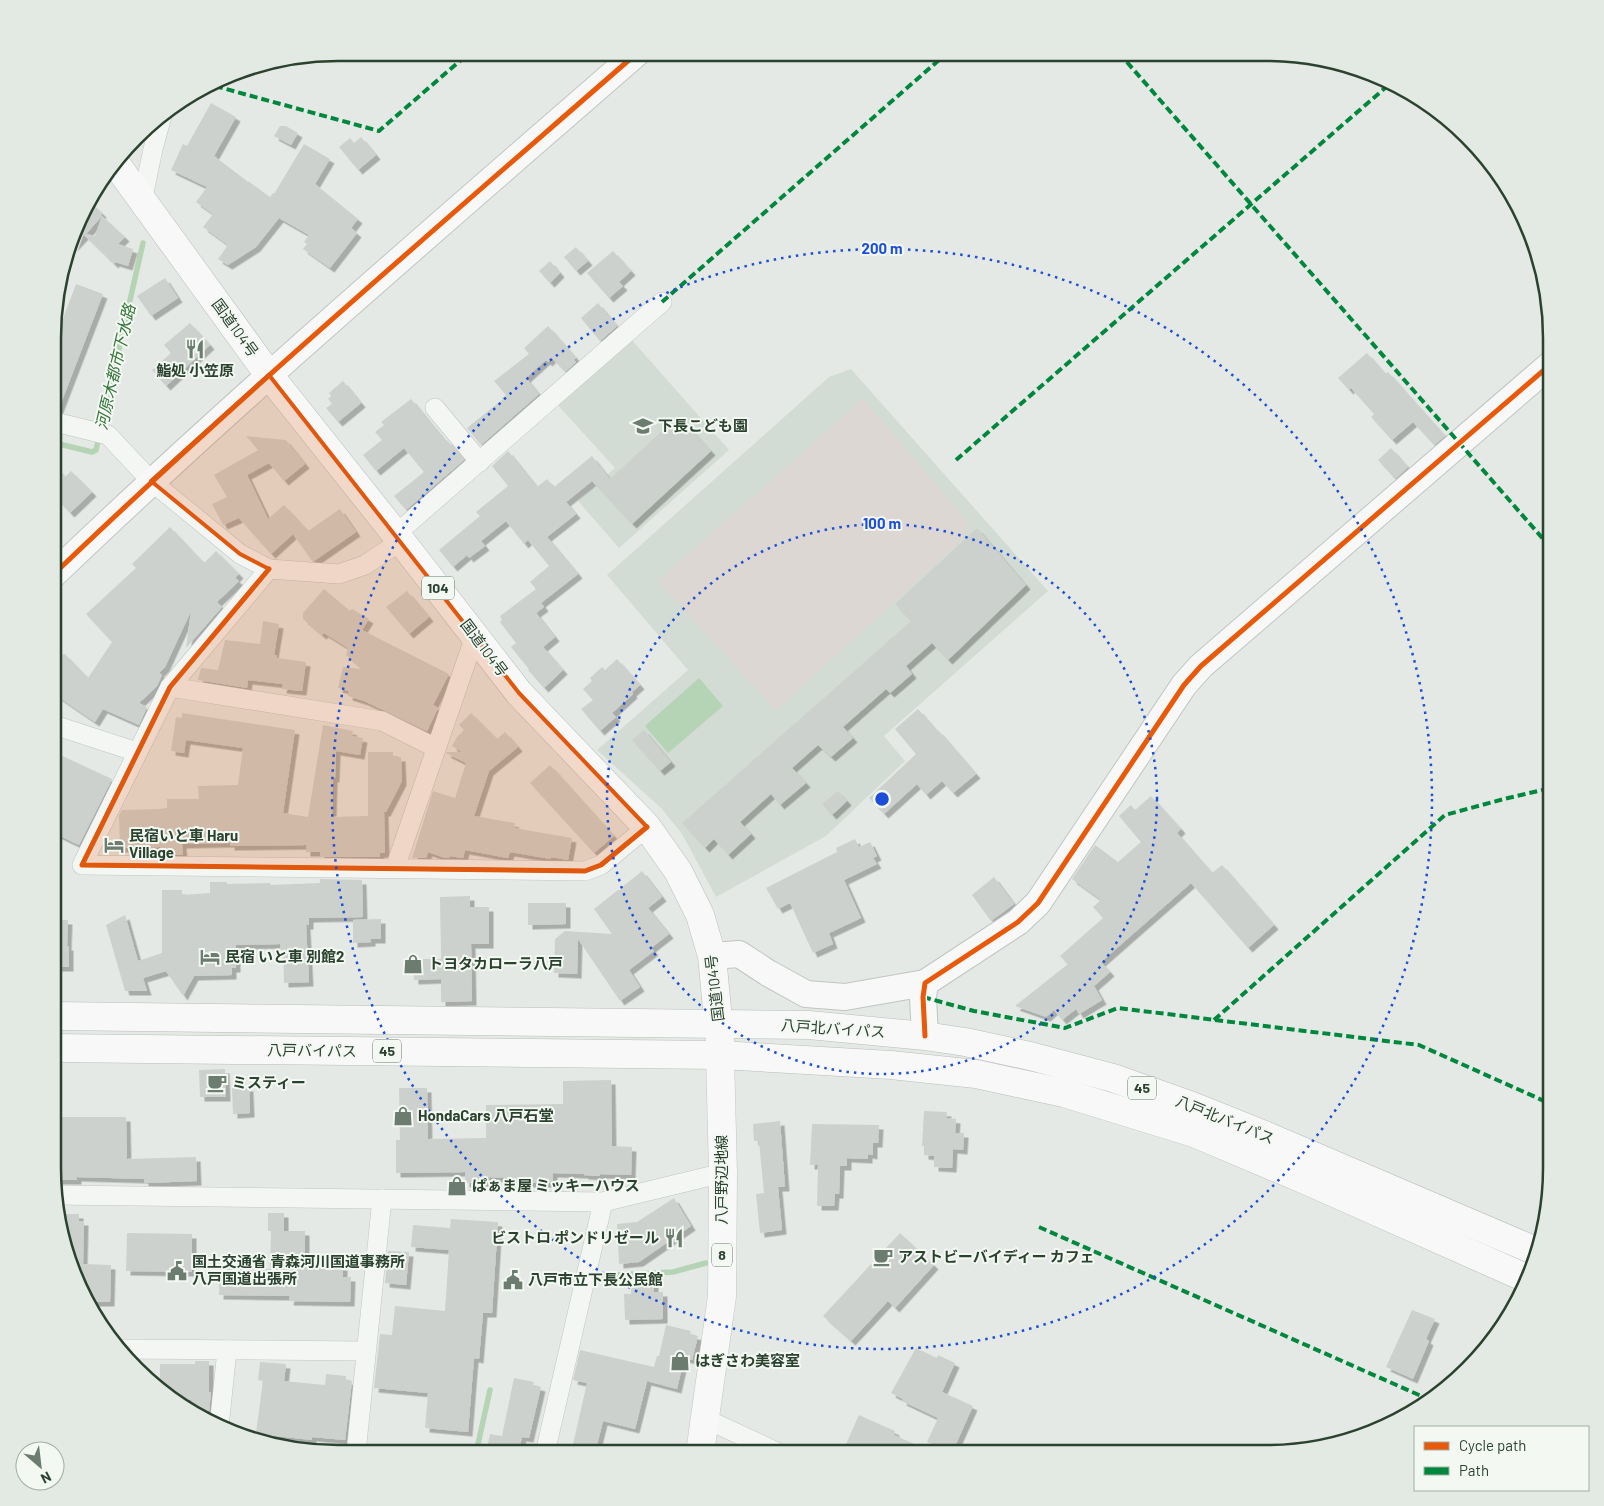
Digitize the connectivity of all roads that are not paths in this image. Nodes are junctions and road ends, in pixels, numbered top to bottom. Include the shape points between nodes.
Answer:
1 (628, 61) edge
2 (146, 143) edge
3 (119, 169) edge
4 (142, 202) junction
5 (662, 302) dead end
6 (1543, 371) edge
7 (270, 375) junction
8 (435, 408) dead end
9 (61, 423) edge
10 (480, 462) junction
11 (151, 481) junction
12 (398, 538) junction
13 (61, 567) edge
14 (269, 568) junction
15 (475, 636) junction
16 (170, 687) junction
17 (61, 726) edge
18 (436, 748) junction
19 (137, 752) junction
20 (647, 827) junction
21 (395, 868) junction
22 (712, 956) junction
23 (925, 983) junction
24 (61, 1016) edge
25 (719, 1024) junction
26 (925, 1036) junction
27 (61, 1048) edge
28 (720, 1055) junction
29 (723, 1173) junction
30 (63, 1195) edge
31 (382, 1199) junction
32 (603, 1202) junction
33 (1530, 1249) edge
34 (1521, 1276) edge
35 (129, 1349) edge
36 (227, 1350) junction
37 (365, 1351) junction
38 (220, 1418) edge
39 (706, 1419) junction
40 (357, 1445) edge
41 (547, 1445) edge
42 (701, 1445) edge
43 (762, 1445) edge

1 - 7 street
2 - 4 street
3 - 4 main road, 国道104号 / 104
4 - 7 main road, 国道104号 / 104
5 - 10 street
6 - 23 street via 1201,666 1184,685 1038,903 1018,922
7 - 11 street
7 - 12 main road, 国道104号 / 104
8 - 10 street
9 - 11 street via 108,435
10 - 12 street
11 - 13 street
11 - 14 street via 240,554
12 - 14 street via 365,565 339,574
12 - 15 main road, 国道104号 / 104
14 - 16 street
15 - 18 street
15 - 20 main road, 国道104号 / 104 via 518,693
16 - 18 street via 382,720
16 - 19 street
17 - 19 street
18 - 21 street
19 - 21 street via 82,865
20 - 21 street via 601,866 585,871
20 - 22 main road, 国道104号 / 104 via 678,871 696,906
22 - 23 street via 740,954 806,994 846,997
22 - 25 main road, 国道104号 / 104
23 - 26 street via 922,997
24 - 25 main road, 45
25 - 26 main road, 八戸北バイパス / 45 via 809,1025
25 - 28 main road, 国道104号 / 104
26 - 33 main road, 八戸北バイパス / 45 via 1030,1056 1113,1078 1243,1126
27 - 28 main road, 八戸バイパス / 45
28 - 29 main road, 八戸野辺地線 / 8
28 - 34 main road, 八戸北バイパス / 45 via 976,1074 1064,1093 1194,1133
29 - 32 street
29 - 39 main road, 八戸野辺地線 / 8 via 722,1296
30 - 31 street
31 - 32 street
31 - 37 street
32 - 41 street
35 - 36 street
36 - 37 street
36 - 38 street
37 - 40 street
39 - 42 main road, 八戸野辺地線 / 8
39 - 43 street

